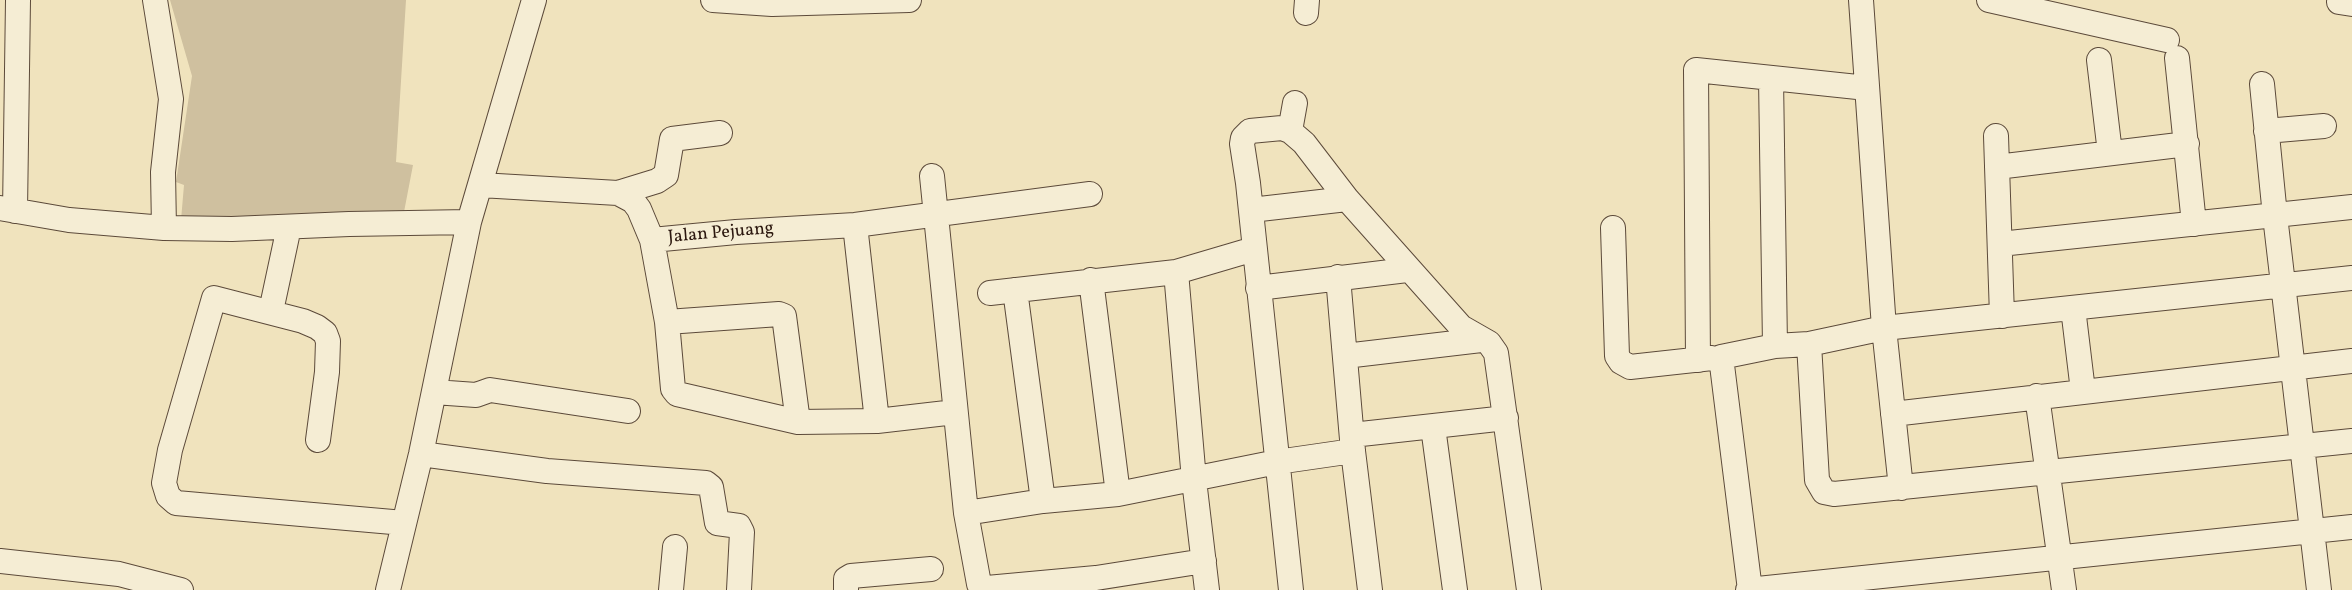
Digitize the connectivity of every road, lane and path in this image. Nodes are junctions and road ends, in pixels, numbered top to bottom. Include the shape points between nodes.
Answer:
1 (18, 0) edge
2 (155, 0) edge
3 (534, 0) edge
4 (713, 0) edge
5 (909, 0) edge
6 (1861, 0) edge
7 (1989, 0) edge
8 (772, 2) edge
9 (2099, 60) dead end
10 (1771, 78) junction
11 (2262, 84) dead end
12 (1867, 88) junction
13 (1294, 103) dead end
14 (2324, 126) dead end
15 (1290, 131) junction
16 (2266, 131) junction
17 (720, 133) dead end
18 (1996, 136) dead end
19 (2187, 144) junction
20 (2110, 153) junction
21 (1997, 167) junction
22 (932, 176) dead end
23 (480, 185) junction
24 (618, 193) junction
25 (1090, 194) dead end
26 (1347, 199) junction
27 (2352, 207) edge
28 (7, 210) edge
29 (1251, 210) junction
30 (936, 214) junction
31 (2275, 216) junction
32 (469, 222) junction
33 (2194, 224) junction
34 (855, 225) junction
35 (289, 227) junction
36 (164, 228) junction
37 (1613, 228) dead end
38 (652, 240) junction
39 (2000, 244) junction
40 (1254, 249) junction
41 (1408, 270) junction
42 (1176, 272) junction
43 (1338, 277) junction
44 (2352, 278) edge
45 (1091, 280) junction
46 (2284, 285) junction
47 (1258, 288) junction
48 (1015, 290) junction
49 (990, 293) dead end
50 (2073, 308) junction
51 (271, 311) junction
52 (2002, 316) junction
53 (667, 322) junction
54 (1884, 328) junction
55 (1481, 340) junction
56 (1809, 344) junction
57 (1775, 346) junction
58 (1345, 356) junction
59 (1721, 357) junction
60 (1698, 360) junction
61 (2352, 361) edge
62 (2293, 367) junction
63 (2082, 391) junction
64 (434, 392) junction
65 (2037, 396) junction
66 (628, 411) dead end
67 (955, 412) junction
68 (1893, 414) junction
69 (1506, 418) junction
70 (798, 422) junction
71 (876, 422) junction
72 (1433, 427) junction
73 (318, 440) dead end
74 (2352, 441) edge
75 (1353, 443) junction
76 (2302, 445) junction
77 (421, 454) junction
78 (1277, 462) junction
79 (2048, 474) junction
80 (1194, 480) junction
81 (1901, 488) junction
82 (1118, 494) junction
83 (1043, 501) junction
84 (966, 513) junction
85 (404, 523) junction
86 (2352, 527) edge
87 (2312, 532) junction
88 (675, 547) dead end
89 (2060, 558) junction
90 (0, 561) edge
91 (1204, 561) junction
92 (931, 569) dead end
93 (1096, 584) edge
94 (1022, 587) edge
95 (1779, 588) edge
96 (181, 590) edge
97 (388, 590) edge
98 (671, 590) edge
99 (739, 590) edge
100 (846, 590) edge
101 (1207, 590) edge
102 (1292, 590) edge
103 (1370, 590) edge
104 (1455, 590) edge
105 (1529, 590) edge
106 (1749, 590) edge
107 (2064, 590) edge
108 (2319, 590) edge

1 - 28 street
2 - 36 street via 171,99 163,172
3 - 23 street
4 - 8 street
5 - 8 street
6 - 12 street
7 - 19 street via 2172,49
9 - 20 street
10 - 12 street
10 - 57 street
10 - 60 street via 1696,70
11 - 16 street
12 - 54 street
13 - 15 street
14 - 16 street
15 - 26 street via 1304,143
15 - 29 street via 1282,128 1250,131 1243,138
16 - 31 street
17 - 24 street via 672,139 666,175
18 - 21 street
19 - 20 street
19 - 33 street
20 - 21 street
21 - 39 street
22 - 30 street
23 - 24 street
23 - 32 street
24 - 38 street, Jalan Pejuang via 633,201 639,209
25 - 30 street, Jalan Pejuang
26 - 29 street
26 - 41 street
27 - 31 street
28 - 36 street
29 - 40 street
30 - 34 street, Jalan Pejuang
30 - 67 street
31 - 33 street
31 - 46 street
32 - 35 street
32 - 64 street
33 - 39 street
34 - 38 street, Jalan Pejuang
34 - 71 street
35 - 36 street
35 - 51 street
37 - 60 street via 1617,356 1630,367
38 - 53 street
39 - 52 street
40 - 42 street
40 - 47 street
41 - 43 street
41 - 55 street via 1461,327
42 - 45 street
42 - 80 street
43 - 47 street
43 - 58 street
44 - 46 street
45 - 48 street
45 - 82 street
46 - 50 street
46 - 62 street
47 - 78 street
48 - 49 street
48 - 83 street
50 - 52 street
50 - 63 street
51 - 73 street via 310,323 327,337 327,372
51 - 85 street via 214,298 170,450 164,483 168,496 176,502
52 - 54 street
53 - 70 street via 676,394
53 - 70 street via 784,316
54 - 56 street
54 - 68 street
55 - 58 street
55 - 69 street via 1493,348 1498,361
56 - 57 street
56 - 81 street via 1820,487 1824,492 1834,494
57 - 59 street
58 - 75 street
59 - 60 street
59 - 106 street
61 - 62 street
62 - 63 street
62 - 76 street
63 - 65 street
64 - 66 street via 476,395 490,390
64 - 77 street
65 - 68 street
65 - 79 street
67 - 71 street
67 - 84 street
68 - 81 street
69 - 72 street
69 - 105 street
70 - 71 street
72 - 75 street
72 - 104 street
74 - 76 street
75 - 78 street
75 - 103 street
76 - 79 street
76 - 87 street
77 - 85 street
77 - 99 street via 547,471 706,483 711,487 717,524 739,526 742,532
78 - 80 street
78 - 102 street
79 - 81 street
79 - 89 street
80 - 82 street
80 - 91 street
82 - 83 street
83 - 84 street
84 - 94 street via 979,584 987,588
85 - 97 street
86 - 87 street
87 - 89 street
87 - 108 street
88 - 98 street
89 - 95 street
89 - 107 street
90 - 96 street via 120,574
91 - 93 street
91 - 101 street
92 - 100 street via 851,576 846,579
93 - 94 street
95 - 106 street

